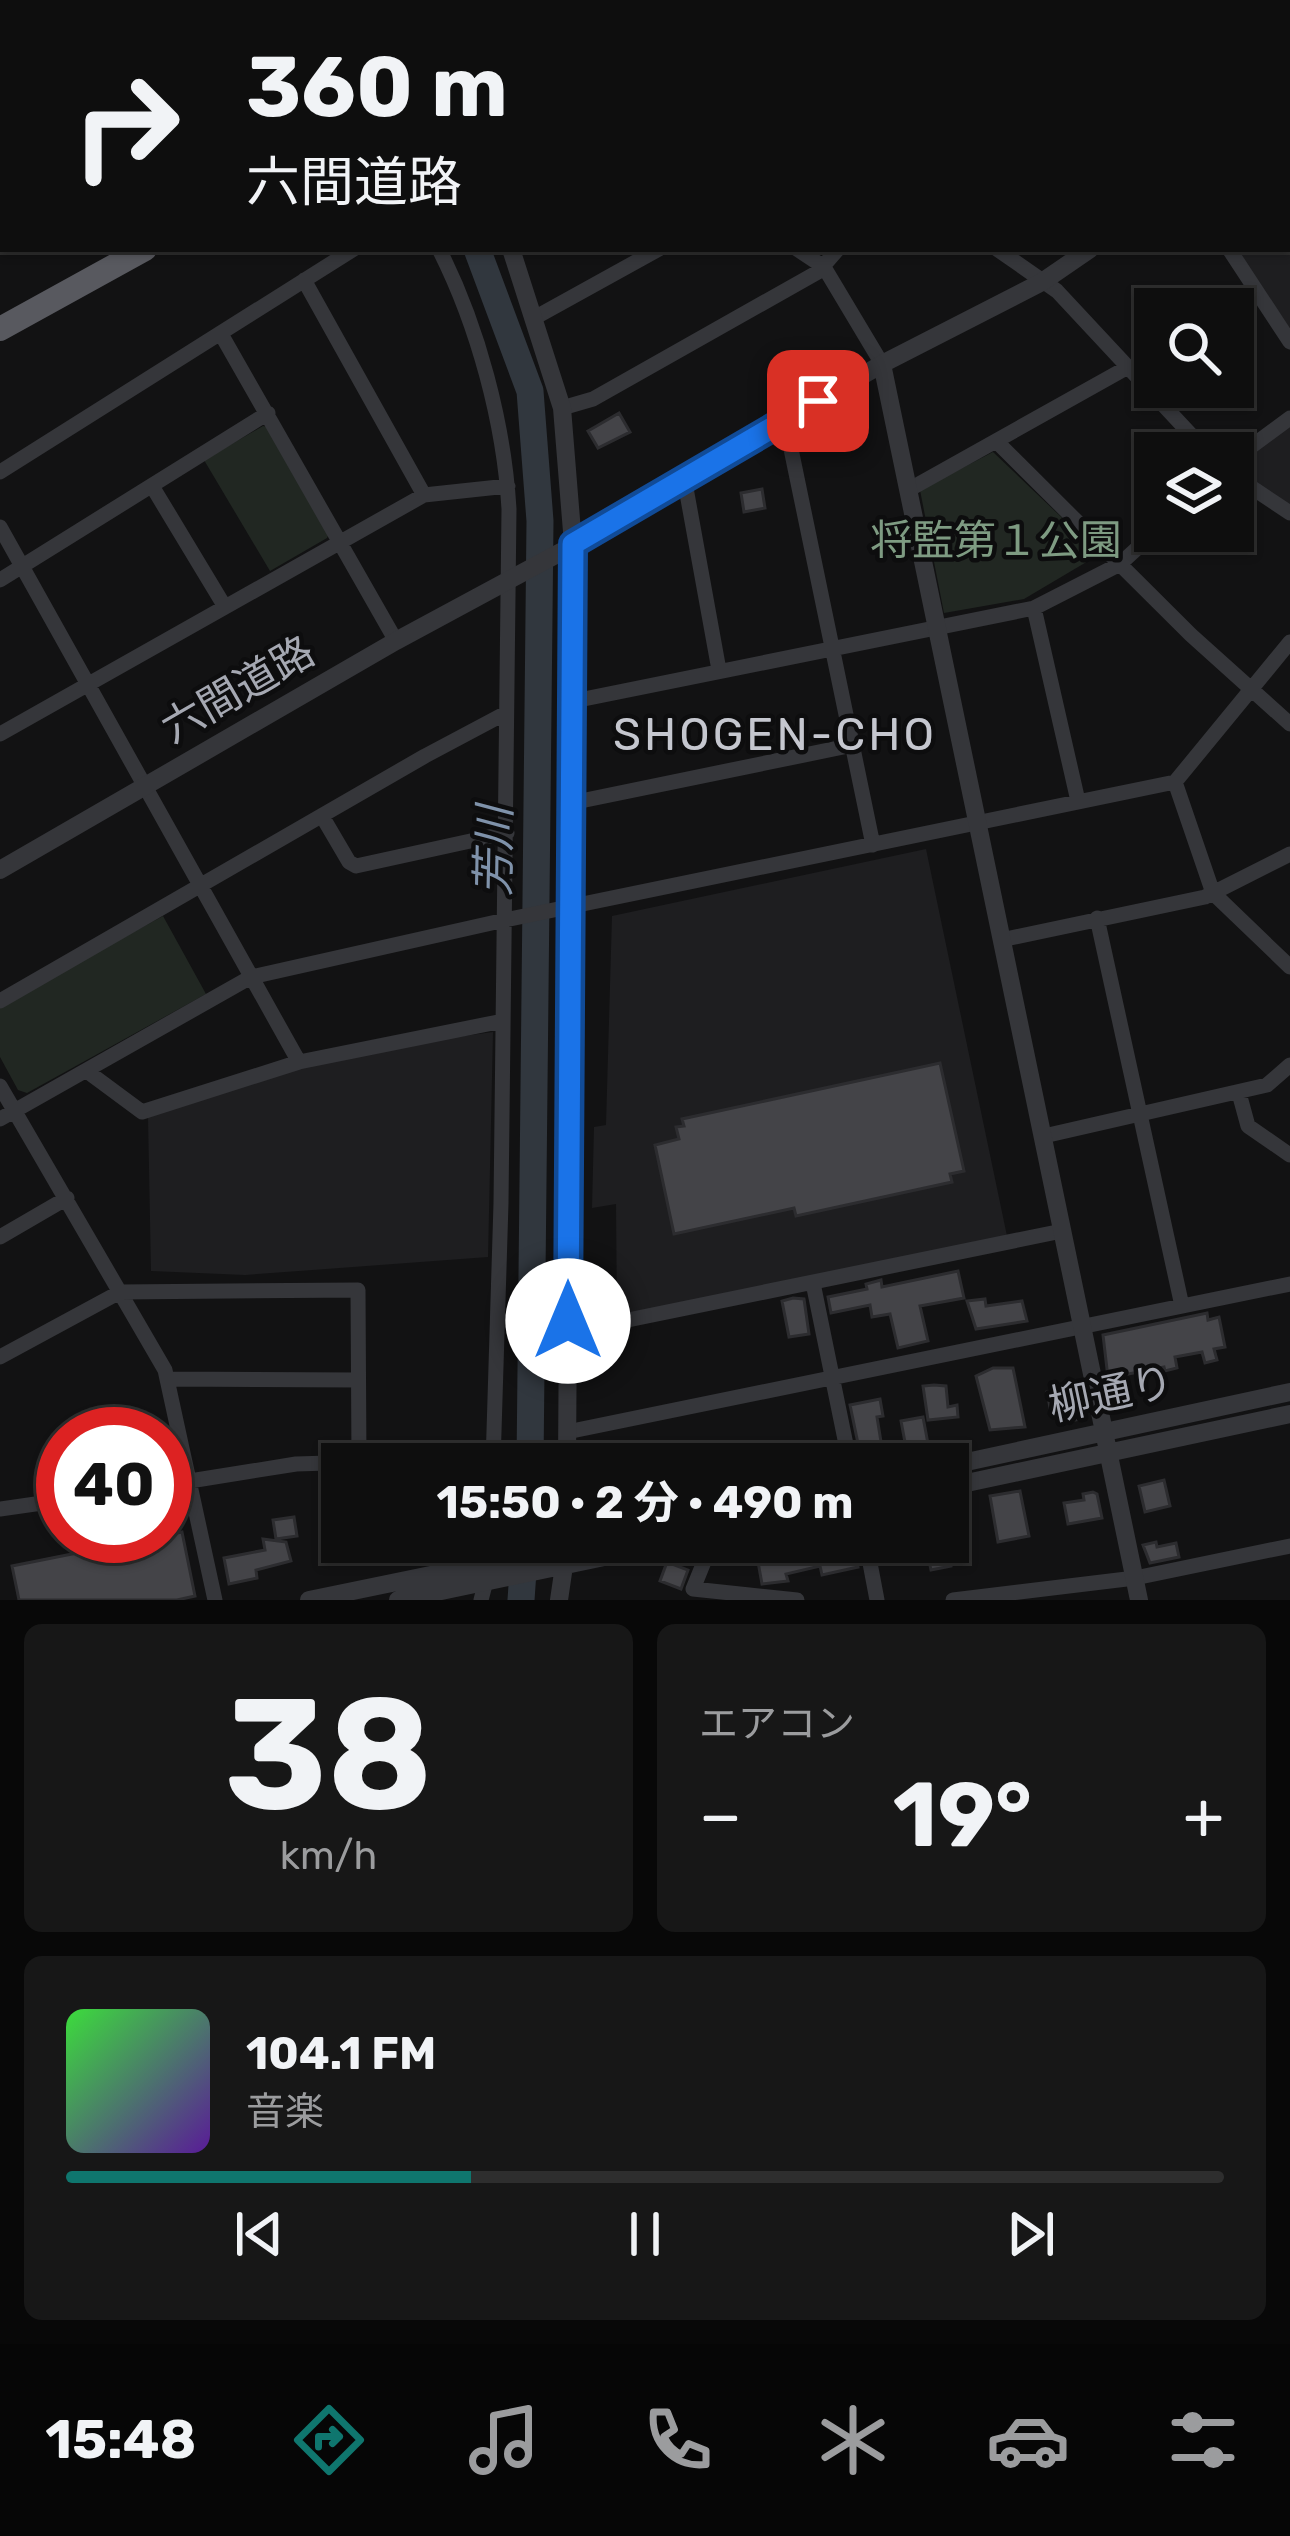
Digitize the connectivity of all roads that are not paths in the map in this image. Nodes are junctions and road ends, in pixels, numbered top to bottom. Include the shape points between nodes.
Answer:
1 (140, 252) edge
2 (349, 252) edge
3 (441, 252) edge
4 (512, 252) edge
5 (654, 252) edge
6 (802, 252) edge
7 (836, 252) edge
8 (1001, 252) edge
9 (1086, 252) edge
10 (1231, 252) edge
11 (824, 267) junction
12 (304, 280) junction
13 (1042, 281) junction
14 (536, 317) junction
15 (0, 328) edge
16 (221, 334) junction
17 (1290, 342) edge
18 (882, 364) junction
19 (1128, 367) junction
20 (562, 408) junction
21 (268, 413) junction
22 (1290, 418) edge
23 (785, 420) junction
24 (1186, 432) edge
25 (996, 441) junction
26 (1254, 445) edge
27 (0, 472) edge
28 (684, 477) junction
29 (152, 486) junction
30 (508, 486) junction
31 (910, 489) junction
32 (1254, 489) edge
33 (424, 495) junction
34 (1290, 513) edge
35 (0, 526) edge
36 (340, 543) junction
37 (567, 548) junction
38 (1134, 551) edge
39 (1120, 564) junction
40 (22, 566) junction
41 (512, 578) junction
42 (0, 580) edge
43 (225, 608) junction
44 (1034, 608) junction
45 (935, 628) junction
46 (396, 641) junction
47 (1290, 642) edge
48 (834, 649) junction
49 (719, 670) junction
50 (89, 684) junction
51 (1252, 693) junction
52 (569, 702) junction
53 (504, 714) junction
54 (1290, 724) edge
55 (0, 734) edge
56 (853, 746) junction
57 (1175, 782) junction
58 (144, 785) junction
59 (1078, 801) junction
60 (571, 803) junction
61 (322, 816) junction
62 (977, 825) junction
63 (507, 833) junction
64 (873, 845) junction
65 (1290, 854) edge
66 (0, 869) edge
67 (200, 889) junction
68 (1213, 893) junction
69 (566, 907) junction
70 (1097, 918) junction
71 (508, 919) junction
72 (1001, 940) junction
73 (1290, 967) edge
74 (251, 977) junction
75 (0, 1001) edge
76 (503, 1021) junction
77 (299, 1062) junction
78 (1290, 1065) edge
79 (88, 1072) junction
80 (0, 1086) edge
81 (1240, 1093) junction
82 (7, 1115) edge
83 (1141, 1116) junction
84 (1044, 1136) junction
85 (1290, 1155) edge
86 (67, 1198) junction
87 (1062, 1231) junction
88 (0, 1237) edge
89 (813, 1283) junction
90 (1290, 1284) edge
91 (120, 1292) junction
92 (1182, 1306) junction
93 (568, 1321) junction
94 (1082, 1327) junction
95 (0, 1358) edge
96 (168, 1379) junction
97 (832, 1379) junction
98 (358, 1380) junction
99 (1290, 1392) edge
100 (175, 1407) edge
101 (1290, 1414) edge
102 (567, 1432) junction
103 (359, 1443) edge
104 (493, 1443) edge
105 (567, 1443) edge
106 (846, 1443) edge
107 (1107, 1443) junction
108 (969, 1463) edge
109 (321, 1464) edge
110 (192, 1480) joint
111 (969, 1480) edge
112 (36, 1504) edge
113 (0, 1509) edge
114 (1290, 1546) edge
115 (523, 1563) edge
116 (561, 1563) edge
117 (703, 1563) edge
118 (870, 1563) edge
119 (490, 1571) edge
120 (1135, 1578) junction
121 (690, 1594) edge
122 (215, 1600) edge
123 (309, 1600) edge
124 (398, 1600) edge
125 (559, 1600) edge
126 (797, 1600) edge
127 (877, 1600) edge
128 (953, 1600) edge
129 (1139, 1600) edge

1 - 15 highway
2 - 12 street
3 - 30 street via 481,360
4 - 14 street
5 - 14 street
6 - 11 street
7 - 11 street
8 - 13 street
9 - 13 street
10 - 17 street
11 - 18 street
11 - 20 street via 593,399
12 - 16 street
12 - 33 street
13 - 18 street
13 - 19 street
14 - 20 street
16 - 21 street
16 - 27 street
18 - 23 street
18 - 31 street
19 - 24 street
19 - 25 street
20 - 37 street
21 - 29 street
21 - 36 street
22 - 26 street
23 - 28 street
23 - 48 street
25 - 31 street
25 - 39 street
28 - 37 street
28 - 49 street
29 - 40 street
29 - 43 street
30 - 33 street
30 - 41 street
31 - 45 street
32 - 34 street
33 - 36 street
35 - 40 street
36 - 43 street
36 - 46 street
37 - 41 street, 六間道路
37 - 52 street
38 - 39 street
39 - 44 street
39 - 51 street
40 - 42 street
40 - 50 street
41 - 46 street, 六間道路
41 - 53 street
43 - 50 street
44 - 45 street
44 - 59 street
45 - 48 street
45 - 62 street
46 - 58 street, 六間道路
47 - 51 street
48 - 49 street
48 - 56 street
49 - 52 street
50 - 55 street
50 - 58 street
51 - 54 street
51 - 57 street
52 - 60 street
53 - 61 street
53 - 63 street
56 - 60 street
56 - 64 street
57 - 59 street
57 - 68 street
58 - 66 street, 六間道路
58 - 67 street
59 - 62 street
60 - 69 street
61 - 63 street via 356,866
61 - 67 street
62 - 64 street
62 - 72 street
63 - 71 street
64 - 69 street
65 - 68 street
67 - 74 street
67 - 75 street
68 - 70 street
68 - 73 street
69 - 71 street
69 - 93 street
70 - 72 street
70 - 83 street
71 - 74 street
71 - 76 street
72 - 84 street
74 - 77 street
74 - 79 street
76 - 77 street
76 - 104 street
77 - 79 street via 142,1112
78 - 81 street via 1271,1083
79 - 82 street
80 - 82 street
81 - 83 street
81 - 85 street via 1248,1126
82 - 86 street
83 - 84 street
83 - 92 street
84 - 87 street
86 - 88 street
86 - 91 street
87 - 89 street
87 - 94 street
89 - 93 street via 623,1321
89 - 97 street
90 - 92 street
91 - 95 street
91 - 96 street
91 - 98 street via 358,1290
92 - 94 street
93 - 102 street
94 - 97 street
94 - 107 street
96 - 98 street
96 - 100 street
97 - 102 street
97 - 106 street
98 - 103 street
99 - 107 street, 柳通り
101 - 107 street, 柳通り
102 - 105 street
107 - 108 street, 柳通り
107 - 111 street, 柳通り
107 - 120 street
109 - 110 street
110 - 122 street
112 - 113 street
114 - 120 street
115 - 119 street
116 - 125 street
117 - 121 street
118 - 127 street
119 - 123 street
119 - 124 street
120 - 128 street
120 - 129 street
121 - 126 street

